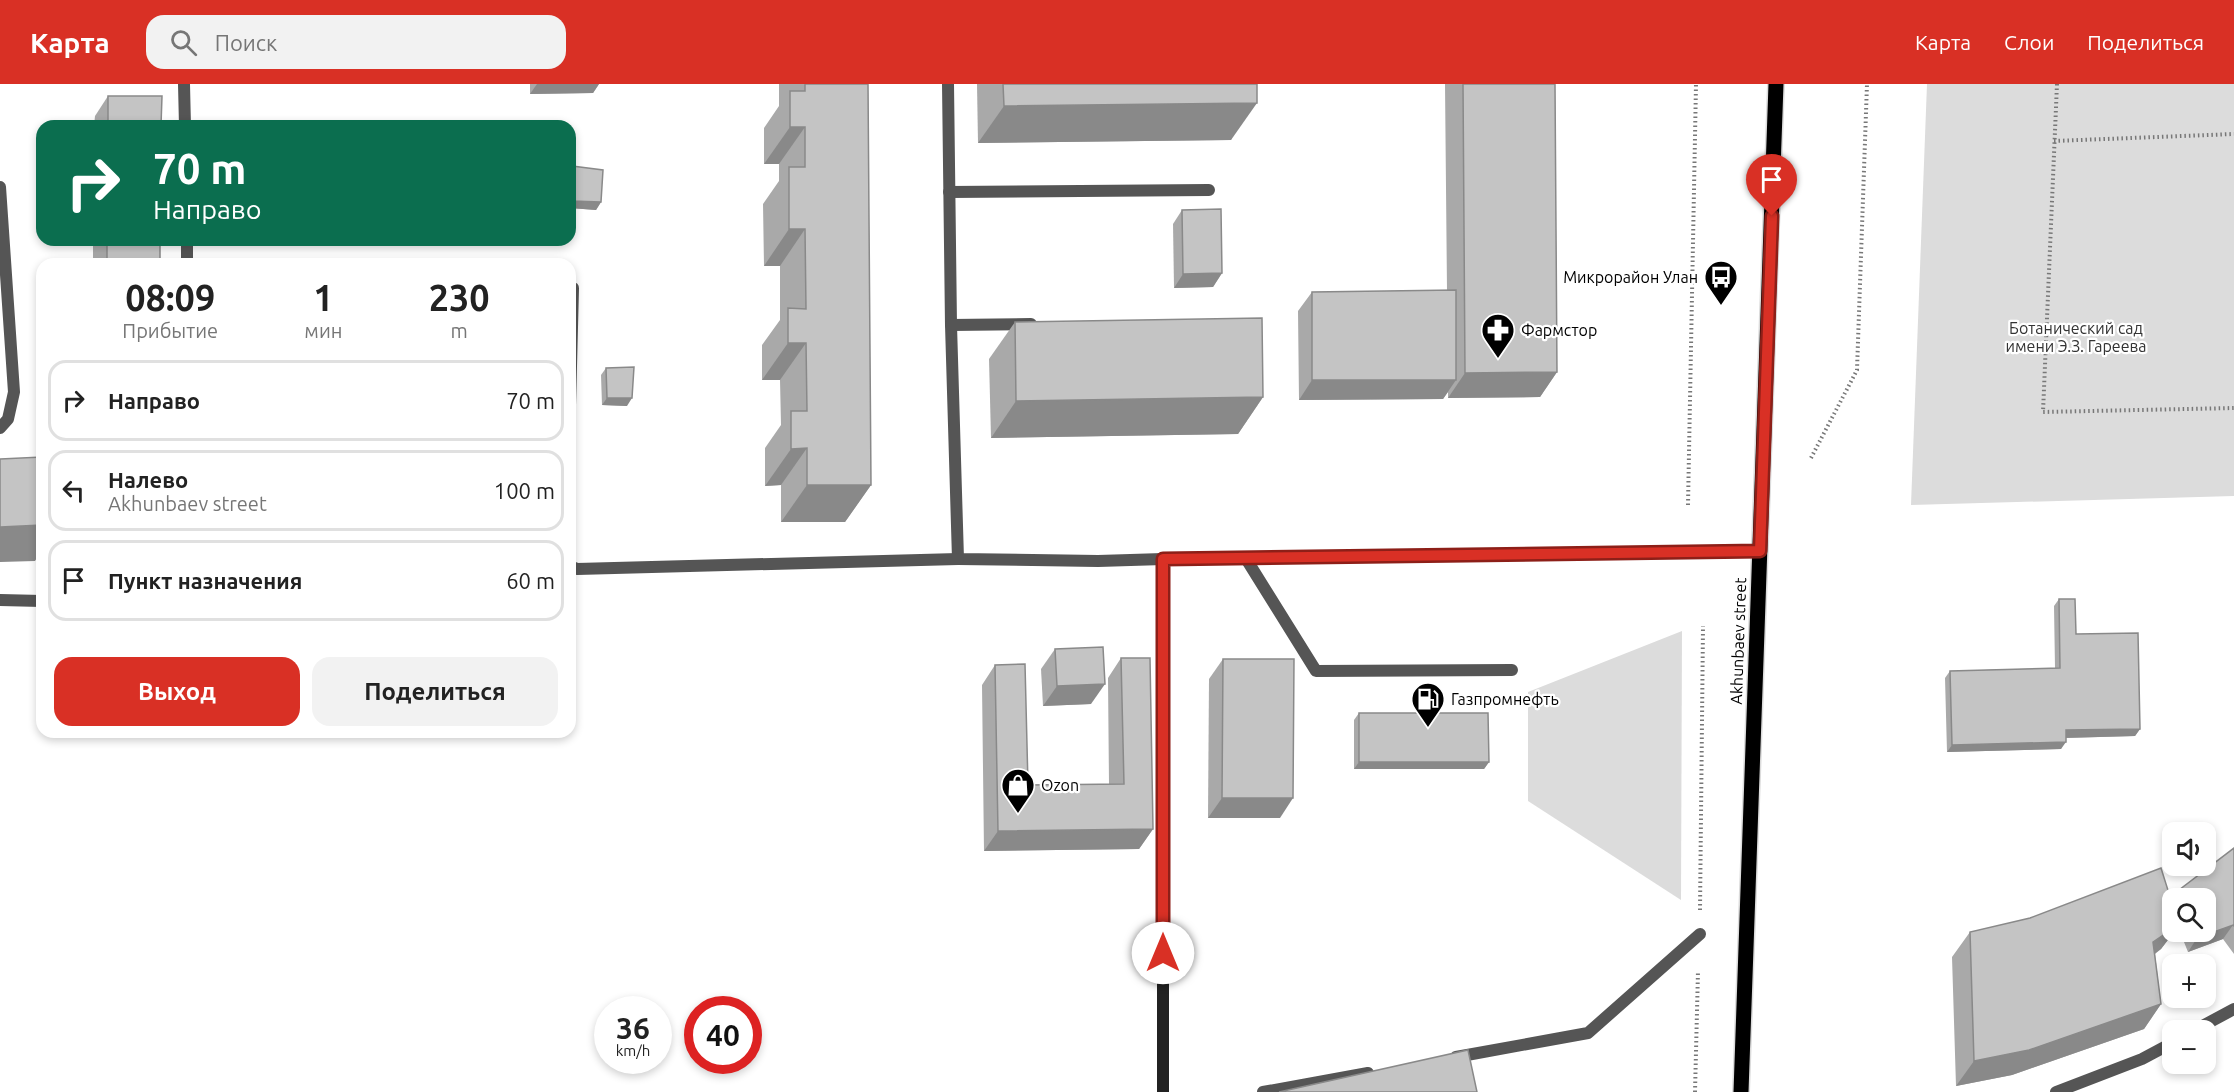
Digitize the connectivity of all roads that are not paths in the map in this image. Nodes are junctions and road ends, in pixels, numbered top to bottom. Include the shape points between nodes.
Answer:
1 (184, 84) edge
2 (948, 84) edge
3 (1776, 84) edge
4 (185, 120) edge
5 (0, 187) edge
6 (1209, 190) dead end
7 (949, 192) junction
8 (1046, 324) edge
9 (951, 325) junction
10 (0, 428) edge
11 (1760, 551) junction
12 (1245, 557) junction
13 (958, 559) junction
14 (1163, 559) junction
15 (576, 568) edge
16 (0, 600) edge
17 (36, 601) edge
18 (1512, 670) dead end
19 (1700, 934) road end
20 (2234, 1009) edge
21 (2214, 1020) edge
22 (2162, 1048) edge
23 (1449, 1058) edge
24 (1379, 1071) edge
25 (1163, 1092) edge
26 (1263, 1092) edge
27 (1741, 1092) edge
28 (2056, 1092) edge

1 - 4 street
2 - 7 street
3 - 11 main road, Akhunbaev street
5 - 10 street via 14,392 8,419
6 - 7 street
7 - 9 street
8 - 9 street
9 - 13 street
11 - 12 street
11 - 27 main road, Akhunbaev street
12 - 14 street
12 - 18 street via 1316,671
13 - 14 street
13 - 15 street
14 - 25 street
16 - 17 street
19 - 23 street via 1588,1033
20 - 21 street
22 - 28 street
24 - 26 street

